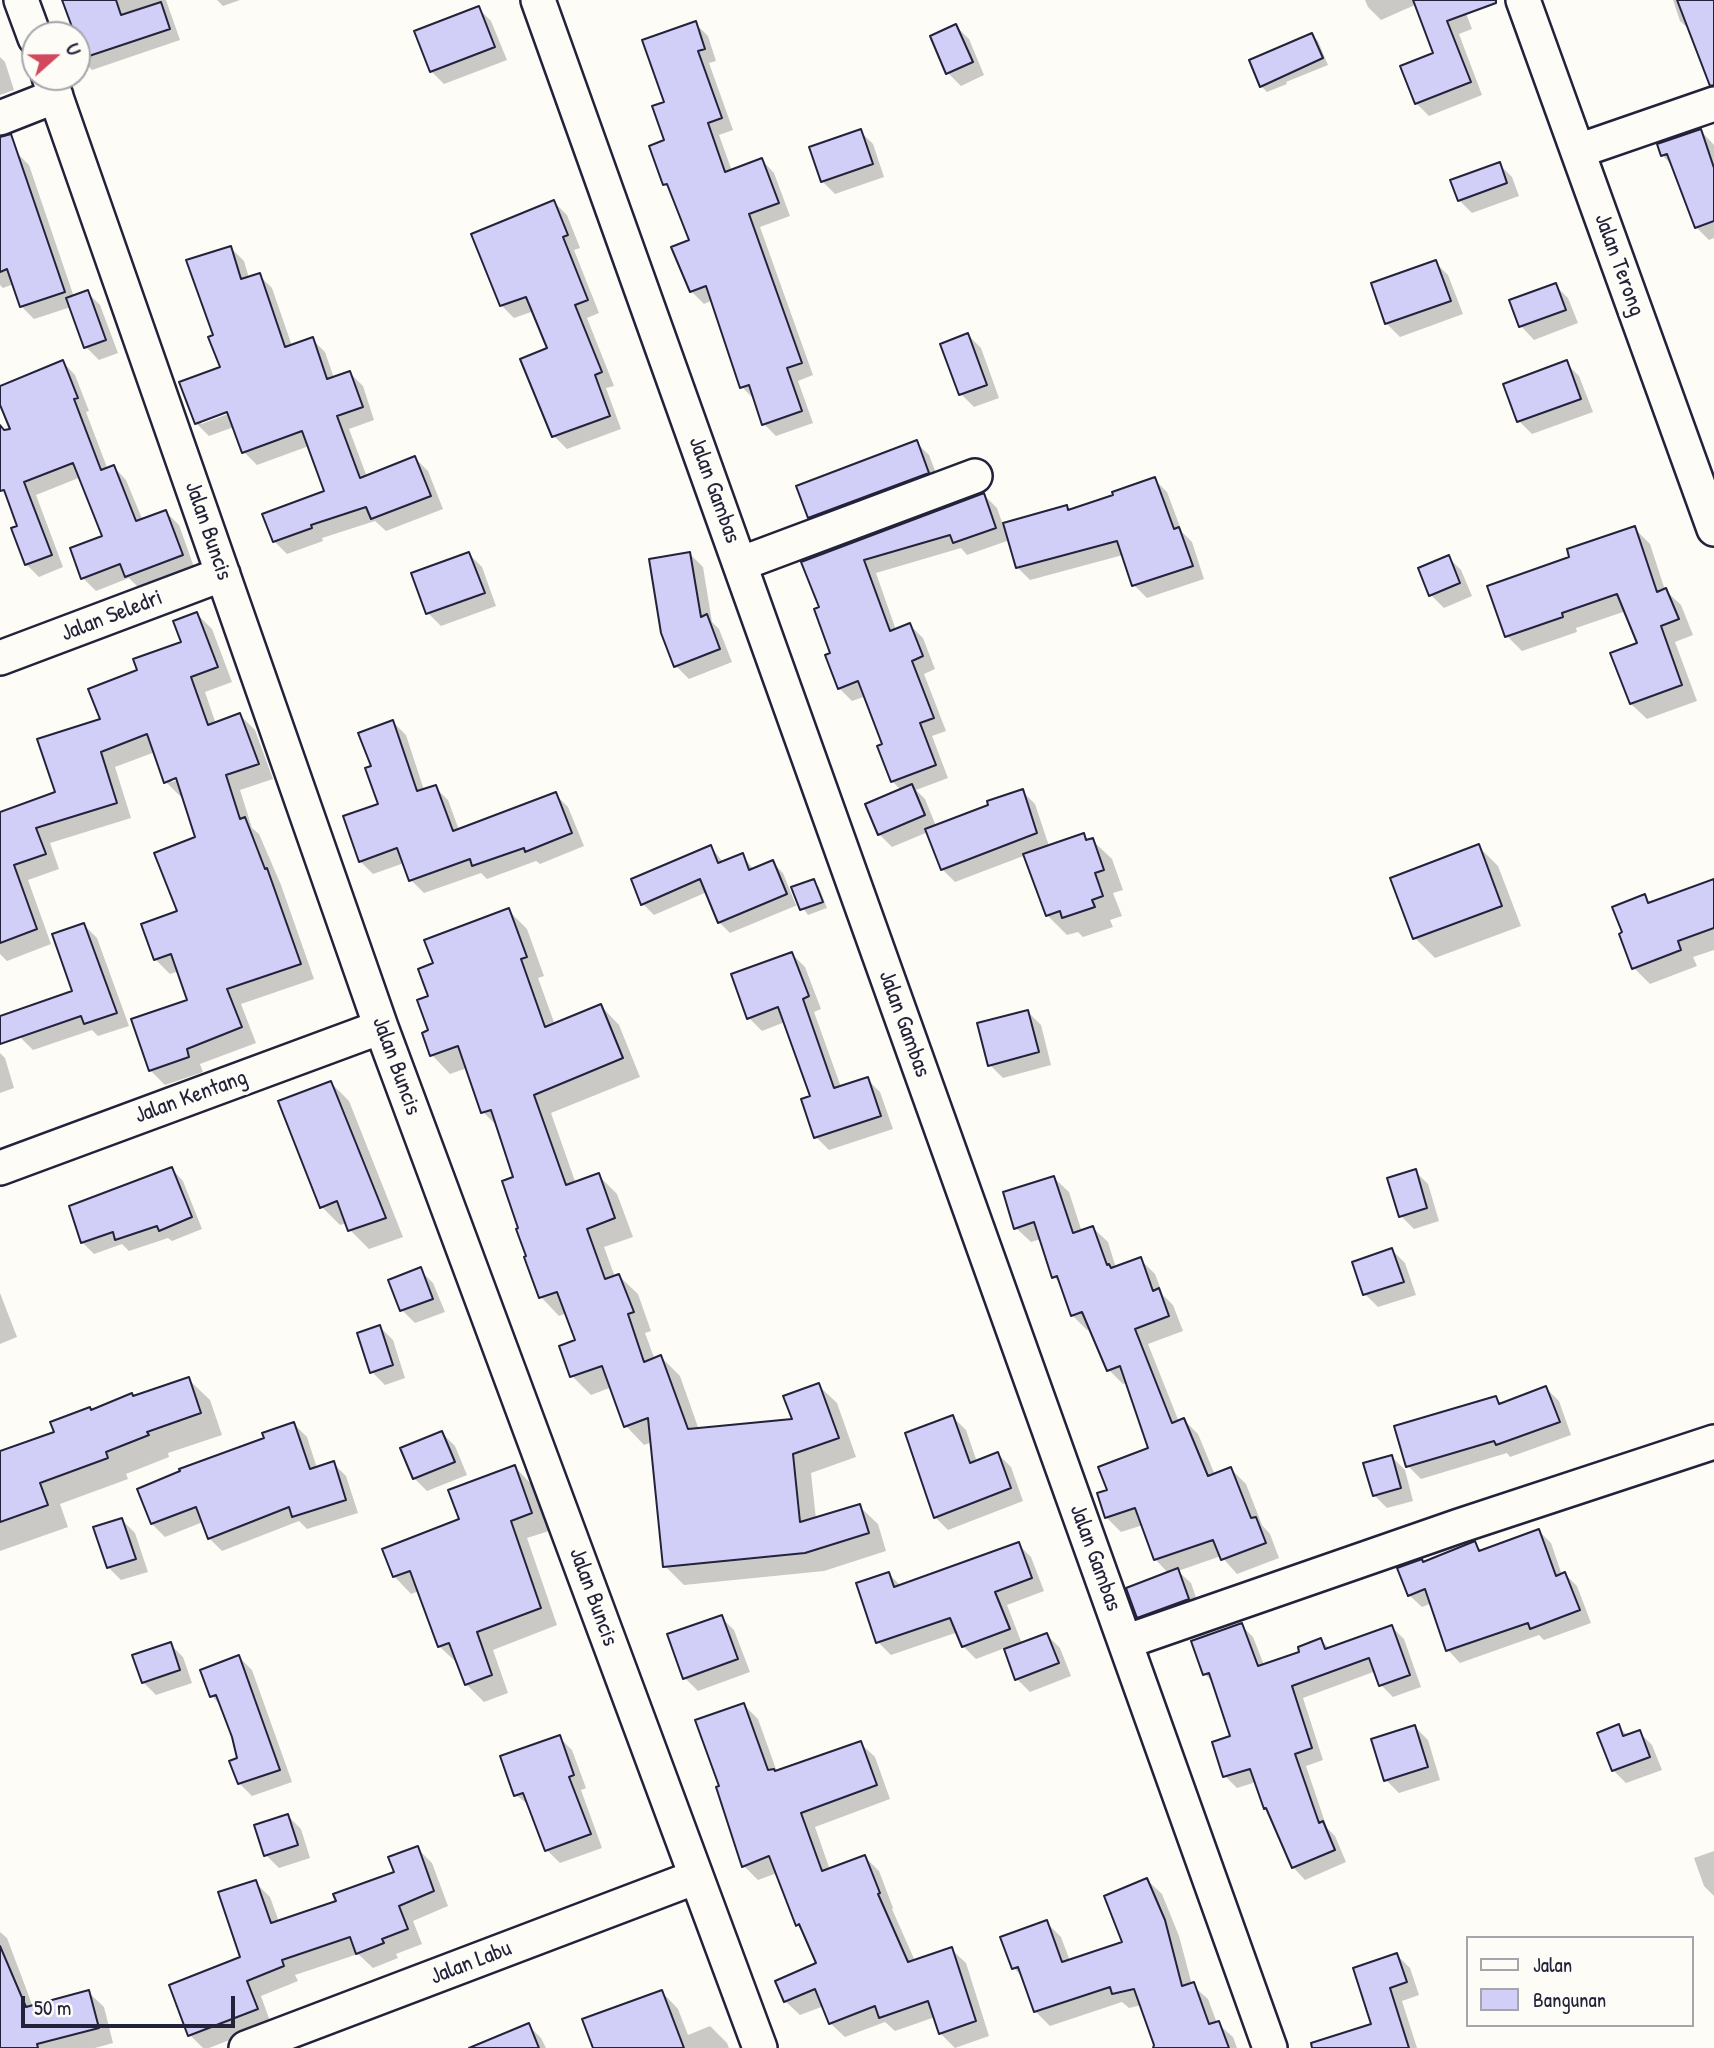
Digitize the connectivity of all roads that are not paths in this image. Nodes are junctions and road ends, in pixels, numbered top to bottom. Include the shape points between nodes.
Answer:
1 (21, 0) edge
2 (538, 0) edge
3 (1523, 0) edge
4 (29, 21) edge
5 (45, 91) edge
6 (55, 91) edge
7 (1714, 104) edge
8 (0, 118) edge
9 (1578, 151) junction
10 (975, 476) dead end
11 (1714, 529) edge
12 (740, 564) junction
13 (223, 574) junction
14 (0, 658) edge
15 (381, 1027) junction
16 (0, 1168) edge
17 (1714, 1442) edge
18 (1125, 1642) junction
19 (696, 1877) junction
20 (246, 2048) edge
21 (760, 2048) edge
22 (1270, 2048) edge

1 - 4 street
2 - 12 street, Jalan Gambas
3 - 9 street, Jalan Terong
5 - 8 street
6 - 13 street, Jalan Buncis
7 - 9 street
9 - 11 street, Jalan Terong
10 - 12 street
12 - 18 street, Jalan Gambas
13 - 14 street, Jalan Seledri
13 - 15 street, Jalan Buncis
15 - 16 street, Jalan Kentang
15 - 19 street, Jalan Buncis
17 - 18 street
18 - 22 street, Jalan Gambas
19 - 20 street, Jalan Labu
19 - 21 street, Jalan Buncis

